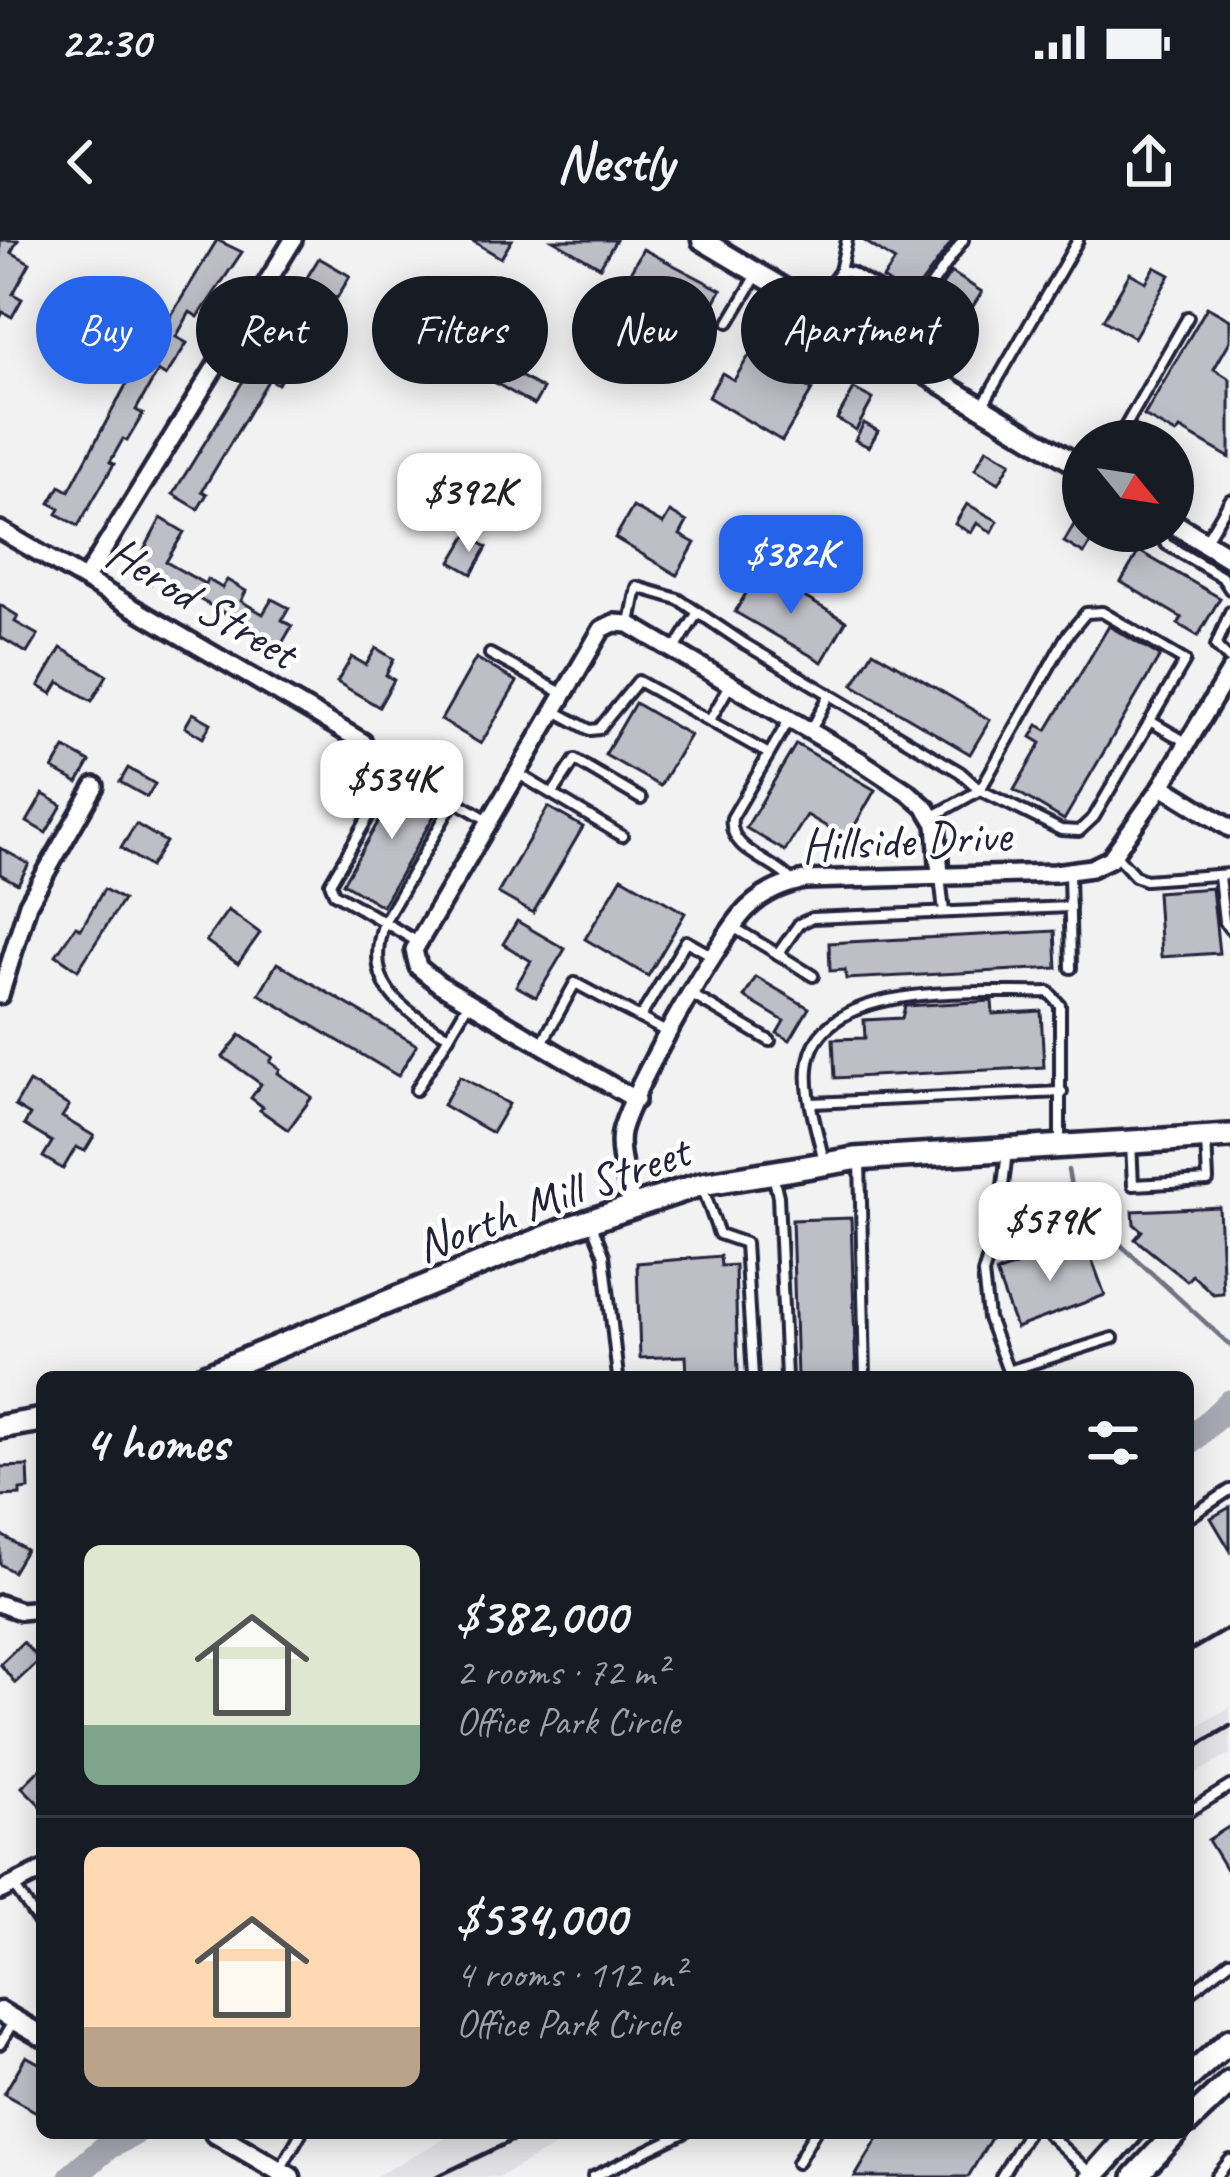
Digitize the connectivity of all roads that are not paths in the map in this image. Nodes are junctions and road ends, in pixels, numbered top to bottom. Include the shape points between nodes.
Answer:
1 (293, 240) edge
2 (702, 240) edge
3 (847, 240) edge
4 (963, 240) edge
5 (1078, 240) edge
6 (841, 271) junction
7 (758, 273) junction
8 (763, 276) edge
9 (837, 276) edge
10 (1188, 317) dead end
11 (729, 322) dead end
12 (944, 384) edge
13 (982, 406) junction
14 (1129, 420) edge
15 (1062, 455) edge
16 (1230, 500) edge
17 (0, 530) edge
18 (1194, 536) edge
19 (1205, 543) junction
20 (1180, 552) edge
21 (1230, 558) edge
22 (86, 578) junction
23 (1230, 589) edge
24 (698, 612) junction
25 (1230, 612) edge
26 (630, 625) junction
27 (674, 651) junction
28 (490, 654) dead end
29 (1230, 660) edge
30 (1230, 671) edge
31 (730, 684) junction
32 (563, 694) junction
33 (830, 694) junction
34 (554, 710) junction
35 (790, 719) junction
36 (710, 720) junction
37 (1150, 721) junction
38 (810, 731) junction
39 (363, 742) dead end
40 (1187, 743) junction
41 (769, 754) junction
42 (515, 772) junction
43 (95, 785) dead end
44 (1162, 786) junction
45 (980, 790) junction
46 (553, 793) junction
47 (641, 799) dead end
48 (454, 801) junction
49 (932, 817) junction
50 (488, 820) junction
51 (1230, 828) edge
52 (622, 836) dead end
53 (1115, 854) junction
54 (1070, 871) junction
55 (940, 874) junction
56 (1230, 874) edge
57 (1219, 876) junction
58 (793, 882) junction
59 (1070, 907) junction
60 (944, 912) junction
61 (383, 922) junction
62 (734, 927) junction
63 (1230, 929) edge
64 (416, 941) junction
65 (778, 954) junction
66 (714, 958) junction
67 (1071, 968) dead end
68 (813, 976) dead end
69 (0, 995) edge
70 (692, 995) junction
71 (469, 1002) junction
72 (640, 1018) junction
73 (668, 1033) junction
74 (449, 1036) junction
75 (770, 1041) dead end
76 (541, 1045) junction
77 (416, 1090) dead end
78 (1062, 1092) junction
79 (636, 1100) junction
80 (812, 1103) junction
81 (1230, 1136) edge
82 (1206, 1138) junction
83 (1131, 1142) junction
84 (1060, 1147) junction
85 (1007, 1150) junction
86 (860, 1159) junction
87 (824, 1163) junction
88 (772, 1170) junction
89 (702, 1184) junction
90 (632, 1204) junction
91 (590, 1220) junction
92 (1113, 1337) dead end
93 (238, 1371) edge
94 (617, 1371) edge
95 (753, 1371) edge
96 (786, 1371) edge
97 (866, 1371) edge
98 (36, 1421) edge
99 (0, 1426) edge
100 (1230, 1490) edge
101 (1194, 1514) edge
102 (0, 1604) edge
103 (36, 1610) edge
104 (1230, 1786) edge
105 (1194, 1808) edge
106 (36, 1874) edge
107 (7, 1888) edge
108 (36, 1921) edge
109 (1230, 1961) edge
110 (1194, 1989) edge
111 (7, 2016) edge
112 (36, 2033) edge
113 (1230, 2040) edge
114 (0, 2044) edge
115 (1194, 2073) edge
116 (1230, 2082) edge
117 (1194, 2116) edge
118 (225, 2139) edge
119 (299, 2139) edge
120 (672, 2139) edge
121 (811, 2139) edge
122 (1023, 2139) edge
123 (1053, 2139) edge
124 (1126, 2139) edge
125 (1170, 2139) edge
126 (1230, 2160) edge
127 (797, 2163) dead end
128 (285, 2174) edge
129 (593, 2177) edge
130 (1001, 2177) edge
131 (1093, 2177) edge
132 (1135, 2177) edge
133 (1216, 2177) edge

1 - 22 street
2 - 7 street
3 - 6 lane
4 - 6 lane via 911,308
5 - 13 lane
6 - 9 lane
7 - 8 street
7 - 11 lane
10 - 14 lane
12 - 13 street
13 - 15 street
16 - 19 lane
17 - 22 street, Herod Street
18 - 19 street
19 - 21 street
20 - 23 lane
22 - 39 street, Herod Street
24 - 26 lane via 638,587
24 - 27 lane
24 - 33 lane
25 - 29 lane via 1216,646
26 - 27 street
26 - 32 street via 602,629
27 - 31 street
28 - 32 lane
30 - 40 street
31 - 35 street
31 - 36 lane
32 - 34 street
33 - 38 lane
33 - 45 lane
34 - 36 lane via 599,729 638,681
34 - 42 street
35 - 38 street
35 - 41 lane
36 - 41 lane
37 - 40 lane
37 - 45 lane via 1079,831
37 - 45 lane via 1185,661 1102,612 1086,613
38 - 49 street
40 - 44 street
41 - 58 lane via 730,831
42 - 46 lane
42 - 50 street
43 - 69 street via 28,904
44 - 51 street
44 - 53 street
45 - 49 lane
46 - 47 lane via 574,760
46 - 52 lane
48 - 50 lane
48 - 61 lane
48 - 61 lane via 403,770 383,791 330,883
49 - 55 street
50 - 64 street
53 - 54 street, Hillside Drive
53 - 57 lane via 1145,880
54 - 55 street, Hillside Drive
54 - 59 lane
55 - 58 street, Hillside Drive
55 - 60 lane
56 - 57 lane
57 - 63 lane
58 - 62 street, Hillside Drive via 746,909
59 - 60 lane
59 - 67 lane
60 - 65 lane via 812,918
61 - 64 lane
61 - 74 lane via 379,975 395,1001
62 - 65 lane
62 - 66 street, Hillside Drive
64 - 71 street via 418,967
65 - 68 lane
66 - 70 street, Hillside Drive
66 - 72 lane via 686,941
70 - 73 street, Hillside Drive
70 - 75 lane
71 - 74 lane
71 - 76 street
72 - 73 lane
72 - 76 lane via 575,983
73 - 79 street, Hillside Drive
74 - 77 lane
76 - 79 street
78 - 80 lane
78 - 80 lane via 1060,1005 1049,992 884,998 850,1009 825,1029 809,1058
78 - 84 lane
79 - 90 street, Hillside Drive via 620,1147
80 - 87 lane
81 - 82 main road, North Mill Street
82 - 83 main road, North Mill Street
82 - 83 lane via 1208,1181 1132,1185
83 - 84 main road, North Mill Street
84 - 85 main road, North Mill Street
85 - 86 main road, North Mill Street
85 - 92 lane via 983,1274 988,1318 1008,1371
86 - 87 main road, North Mill Street
86 - 97 lane
87 - 88 main road, North Mill Street
88 - 89 main road, North Mill Street
88 - 96 lane
89 - 90 main road, North Mill Street
89 - 95 lane via 719,1234 745,1243
90 - 91 main road, North Mill Street
91 - 93 main road, North Mill Street
91 - 94 lane via 604,1255
98 - 99 main road
100 - 101 lane
102 - 103 street
104 - 105 lane
106 - 107 street
107 - 108 lane
109 - 110 lane
111 - 112 street
111 - 114 lane
113 - 115 main road
116 - 117 main road
118 - 128 street
119 - 128 lane
120 - 129 lane
121 - 127 lane
122 - 130 lane
123 - 131 lane
124 - 131 main road
125 - 132 main road
126 - 133 lane

